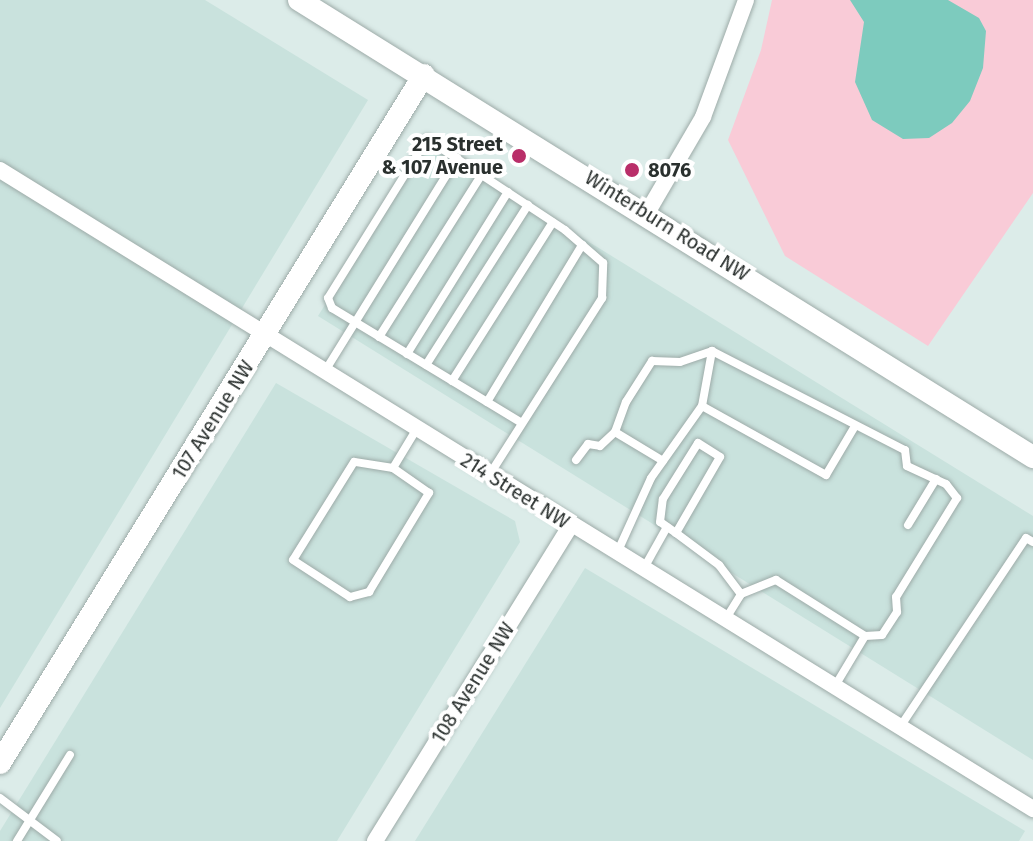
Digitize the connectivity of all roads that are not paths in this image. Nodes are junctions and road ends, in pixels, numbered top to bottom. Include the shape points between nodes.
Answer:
1 (299, 0) edge
2 (746, 0) edge
3 (424, 75) junction
4 (457, 158) junction
5 (0, 170) edge
6 (482, 174) junction
7 (508, 192) junction
8 (528, 205) junction
9 (647, 213) junction
10 (553, 222) junction
11 (582, 245) junction
12 (354, 322) junction
13 (265, 336) junction
14 (379, 337) junction
15 (712, 351) junction
16 (407, 354) junction
17 (426, 365) junction
18 (324, 372) junction
19 (452, 381) junction
20 (487, 402) junction
21 (702, 406) junction
22 (520, 422) junction
23 (855, 426) junction
24 (416, 430) junction
25 (615, 432) junction
26 (1033, 457) edge
27 (576, 460) dead end
28 (663, 461) junction
29 (393, 468) junction
30 (490, 475) junction
31 (936, 479) junction
32 (571, 525) junction
33 (908, 525) dead end
34 (667, 527) junction
35 (676, 533) junction
36 (1033, 542) edge
37 (617, 553) junction
38 (643, 570) junction
39 (741, 594) junction
40 (725, 620) junction
41 (865, 636) junction
42 (835, 687) junction
43 (900, 727) junction
44 (70, 755) dead end
45 (0, 763) edge
46 (0, 798) edge
47 (1033, 809) edge
48 (28, 824) junction
49 (17, 841) edge
50 (57, 841) edge
51 (375, 841) edge

1 - 3 main road, Winterburn Road NW
2 - 9 street via 703,117
3 - 9 main road, Winterburn Road NW
3 - 13 main road, 107 Avenue NW
4 - 6 lane
4 - 12 lane
4 - 12 lane via 427,139 328,298 332,308
5 - 13 street, 214 Street NW
6 - 7 lane
6 - 14 lane
7 - 8 lane
7 - 16 lane
8 - 10 lane
8 - 17 lane
9 - 26 main road, Winterburn Road NW
10 - 11 lane
10 - 19 lane
11 - 20 lane
11 - 22 lane via 603,263 602,298
12 - 14 lane
12 - 18 lane
13 - 18 street, 214 Street NW
13 - 45 main road, 107 Avenue NW
14 - 16 lane
15 - 21 lane
15 - 23 lane
15 - 25 lane via 680,362 652,361 626,402
16 - 17 lane
17 - 19 lane
18 - 24 street, 214 Street NW
19 - 20 lane
20 - 22 lane
21 - 23 lane via 826,475
21 - 28 lane
22 - 30 lane
23 - 31 lane via 905,450 907,466
24 - 29 lane
24 - 30 street, 214 Street NW
25 - 27 lane via 600,446 588,444
25 - 28 lane
28 - 37 lane
29 - 29 lane via 429,493 369,592 350,597 293,560 354,462
30 - 32 street, 214 Street NW
31 - 33 lane
31 - 41 lane via 957,498 896,597 897,612 882,635
32 - 37 street, 214 Street NW
32 - 51 street, 108 Avenue NW
34 - 35 lane
34 - 35 lane via 660,522 663,499 698,443 720,457
34 - 38 lane
35 - 39 lane via 719,565
36 - 43 lane via 1026,538
37 - 38 street, 214 Street NW
38 - 40 street, 214 Street NW
39 - 40 lane
39 - 41 lane via 776,580
40 - 42 street, 214 Street NW
41 - 42 lane
42 - 43 street, 214 Street NW
43 - 47 street, 214 Street NW
44 - 48 lane
46 - 48 lane
48 - 49 lane
48 - 50 lane

